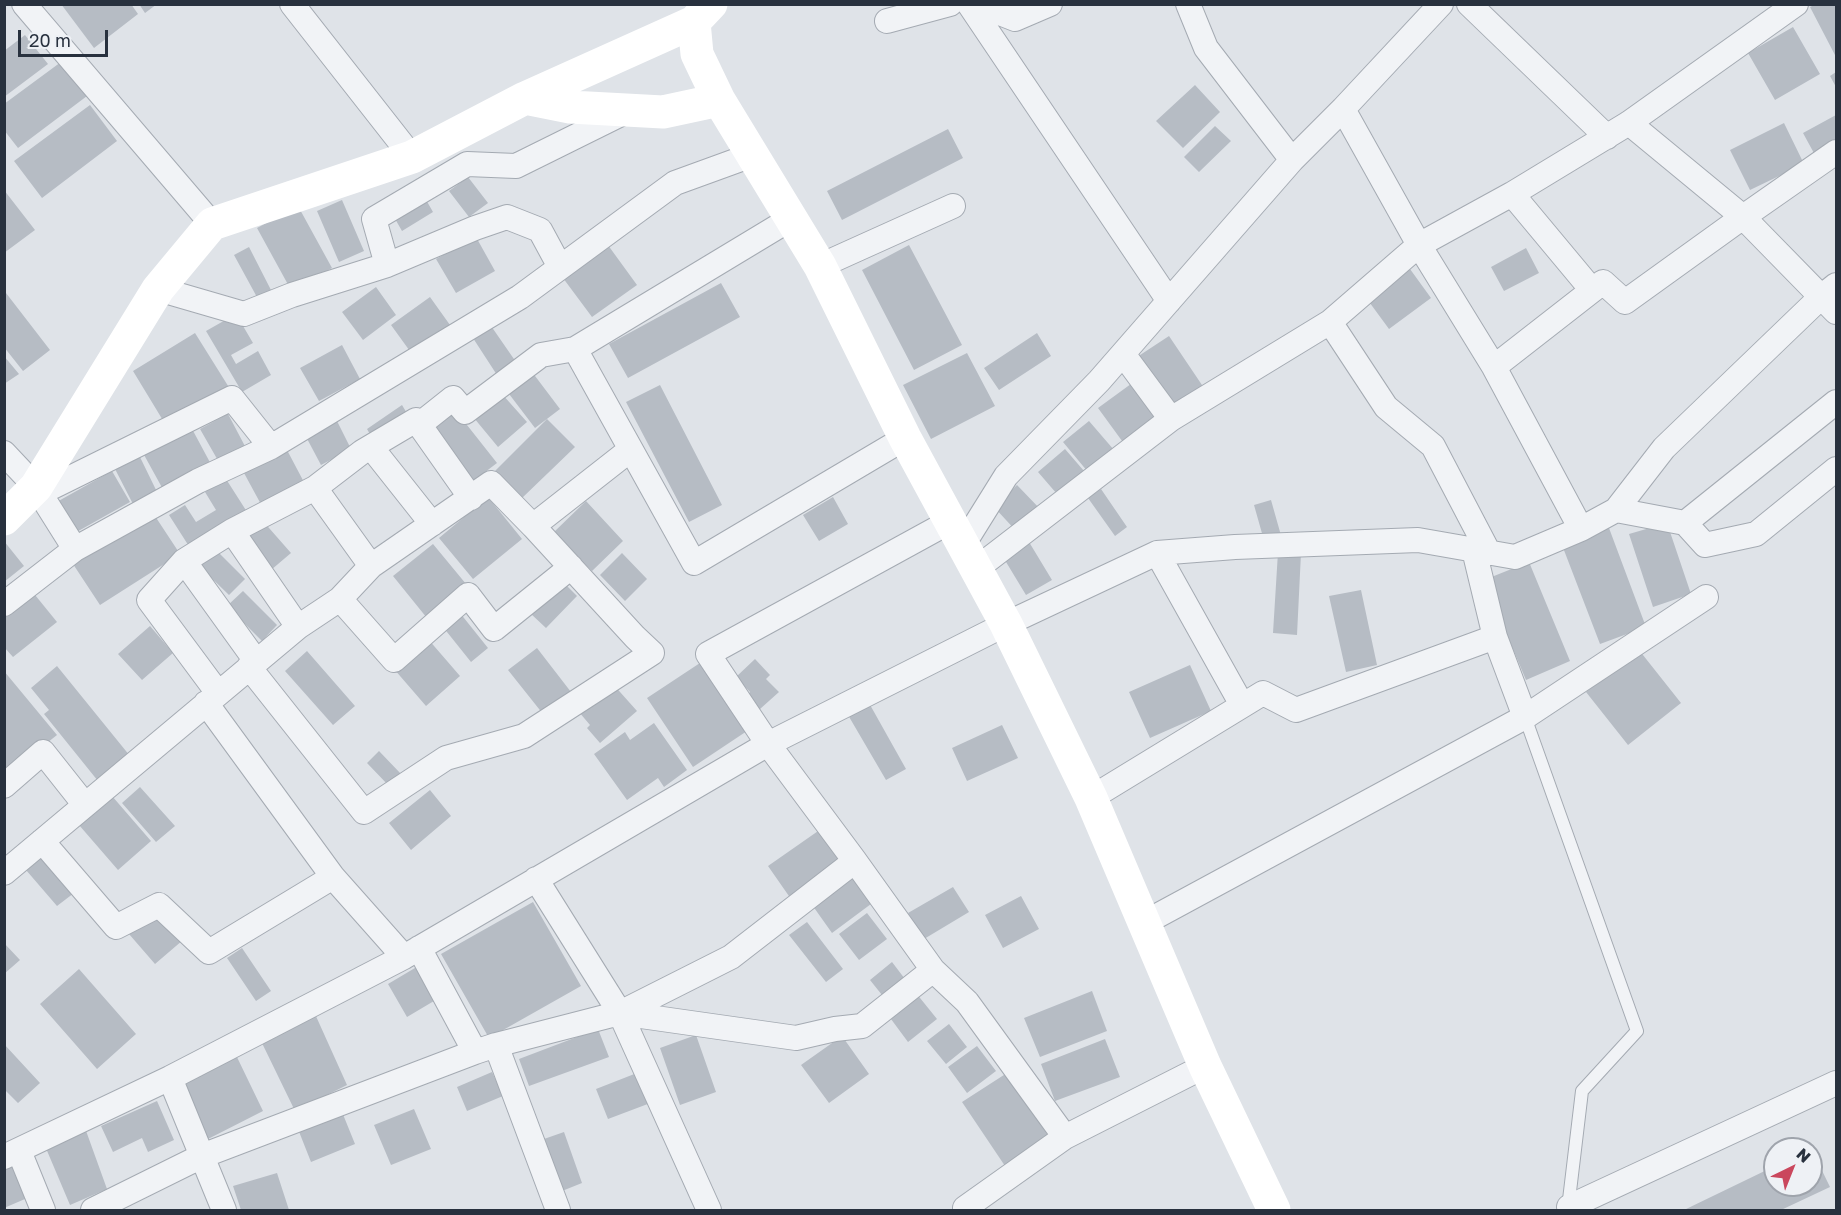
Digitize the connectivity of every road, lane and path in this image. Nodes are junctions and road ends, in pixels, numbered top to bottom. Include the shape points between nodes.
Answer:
1 (292, 4) edge
2 (950, 4) edge
3 (969, 4) edge
4 (977, 4) edge
5 (1050, 4) edge
6 (1188, 4) edge
7 (1441, 4) edge
8 (1469, 4) edge
9 (1796, 4) edge
10 (31, 7) edge
11 (703, 13) edge
12 (887, 21) dead end
13 (525, 98) junction
14 (719, 100) junction
15 (1343, 109) junction
16 (627, 111) junction
17 (1629, 123) junction
18 (1607, 137) junction
19 (1836, 152) edge
20 (752, 155) junction
21 (412, 157) junction
22 (1292, 160) junction
23 (1512, 194) junction
24 (953, 206) dead end
25 (1743, 217) junction
26 (792, 218) junction
27 (212, 224) junction
28 (1419, 245) junction
29 (387, 264) junction
30 (820, 266) junction
31 (560, 267) junction
32 (158, 289) junction
33 (1592, 290) junction
34 (1831, 298) edge
35 (1169, 301) junction
36 (1330, 322) junction
37 (574, 349) junction
38 (1123, 354) junction
39 (1494, 367) junction
40 (1836, 402) edge
41 (1172, 419) junction
42 (420, 425) junction
43 (905, 438) junction
44 (271, 447) junction
45 (371, 447) junction
46 (630, 450) junction
47 (4, 453) edge
48 (1836, 468) edge
49 (315, 488) junction
50 (38, 490) junction
51 (471, 498) junction
52 (1616, 510) junction
53 (4, 519) edge
54 (1685, 523) junction
55 (432, 524) junction
56 (533, 526) junction
57 (1581, 529) junction
58 (232, 531) junction
59 (963, 545) junction
60 (75, 549) junction
61 (1482, 551) junction
62 (1157, 553) junction
63 (184, 561) junction
64 (371, 566) junction
65 (571, 567) junction
66 (1706, 597) dead end
67 (340, 599) junction
68 (4, 604) edge
69 (1006, 624) junction
70 (298, 627) junction
71 (1495, 637) junction
72 (253, 664) junction
73 (212, 698) junction
74 (1242, 705) junction
75 (1525, 717) junction
76 (768, 744) junction
77 (4, 786) edge
78 (1091, 798) junction
79 (85, 805) junction
80 (42, 841) junction
81 (855, 861) junction
82 (4, 873) edge
83 (333, 877) junction
84 (536, 879) junction
85 (1144, 923) junction
86 (411, 953) junction
87 (933, 970) junction
88 (620, 1013) junction
89 (485, 1048) junction
90 (1205, 1066) junction
91 (170, 1078) junction
92 (1835, 1087) edge
93 (1065, 1137) junction
94 (12, 1154) edge
95 (202, 1156) junction
96 (965, 1208) dead end
97 (1567, 1209) edge
98 (43, 1210) edge
99 (93, 1210) edge
100 (224, 1210) edge
101 (558, 1210) edge
102 (709, 1210) edge
103 (1274, 1210) edge

1 - 21 street
2 - 12 street
3 - 35 street
4 - 5 street via 1016,19
6 - 22 street via 1206,48
7 - 15 street
8 - 18 street
9 - 17 street
10 - 27 street
11 - 13 main road
11 - 14 main road via 698,54
13 - 16 main road via 570,107
13 - 21 main road
14 - 16 main road via 663,112
14 - 20 main road
15 - 22 street
15 - 28 street
16 - 29 street via 516,166 467,164 374,219
17 - 18 street
17 - 25 street
18 - 23 street
19 - 25 street
20 - 26 main road
20 - 31 street via 675,183
21 - 27 main road
22 - 35 street
23 - 28 street
23 - 33 street
24 - 30 street
25 - 33 street via 1625,302 1603,282
25 - 34 street
26 - 30 main road
26 - 37 street
27 - 32 main road
28 - 36 street
28 - 39 street
29 - 31 street via 507,217 540,230
29 - 32 street via 244,314
30 - 43 main road
31 - 44 street via 520,297
32 - 50 main road
33 - 39 street
34 - 52 street via 1664,448
35 - 38 street
36 - 41 street
36 - 61 street via 1386,406 1432,446
37 - 42 street via 541,356 465,412 453,398
37 - 46 street
38 - 41 street
38 - 59 street via 1006,476
39 - 57 street
40 - 54 street
41 - 59 street
42 - 45 street via 416,420
42 - 51 street
43 - 46 street via 694,563
43 - 59 main road
44 - 50 street via 232,398
44 - 60 street via 198,481
45 - 49 street
45 - 55 street
46 - 56 street
47 - 50 street
48 - 54 street via 1756,534 1705,545
49 - 58 street
49 - 64 street
50 - 53 main road
50 - 60 street
51 - 55 street
51 - 56 street via 491,483
52 - 54 street
52 - 57 street
55 - 64 street
56 - 65 street
57 - 61 street via 1515,558
58 - 63 street
58 - 70 street
59 - 69 main road
59 - 76 street via 708,654
60 - 68 street
61 - 62 street via 1418,540
61 - 71 street
62 - 69 street
62 - 74 street
63 - 72 street
63 - 73 street via 149,600
64 - 67 street
65 - 67 street via 494,629 468,595 394,660
65 - 72 street via 652,653 524,736 446,758 364,812
66 - 75 street
67 - 70 street
69 - 76 street
69 - 78 main road
70 - 72 street
71 - 74 street via 1296,710 1263,693
71 - 75 street
72 - 73 street
73 - 79 street
73 - 83 street
74 - 78 street
75 - 85 street
75 - 97 lane via 1638,1031 1582,1091
76 - 81 street
76 - 84 street
77 - 79 street via 43,752
78 - 85 main road
79 - 80 street
80 - 82 street
80 - 83 street via 116,927 159,905 209,952
81 - 87 street
81 - 88 street via 731,957
83 - 86 street
84 - 86 street
84 - 88 street
85 - 90 main road
86 - 89 street
86 - 91 street
87 - 88 street via 862,1026 796,1038
87 - 93 street via 967,1002
88 - 89 street
88 - 102 street
89 - 95 street
89 - 101 street
90 - 93 street
90 - 103 main road
91 - 94 street
91 - 95 street
92 - 97 street
93 - 96 street
94 - 98 street
95 - 99 street
95 - 100 street

